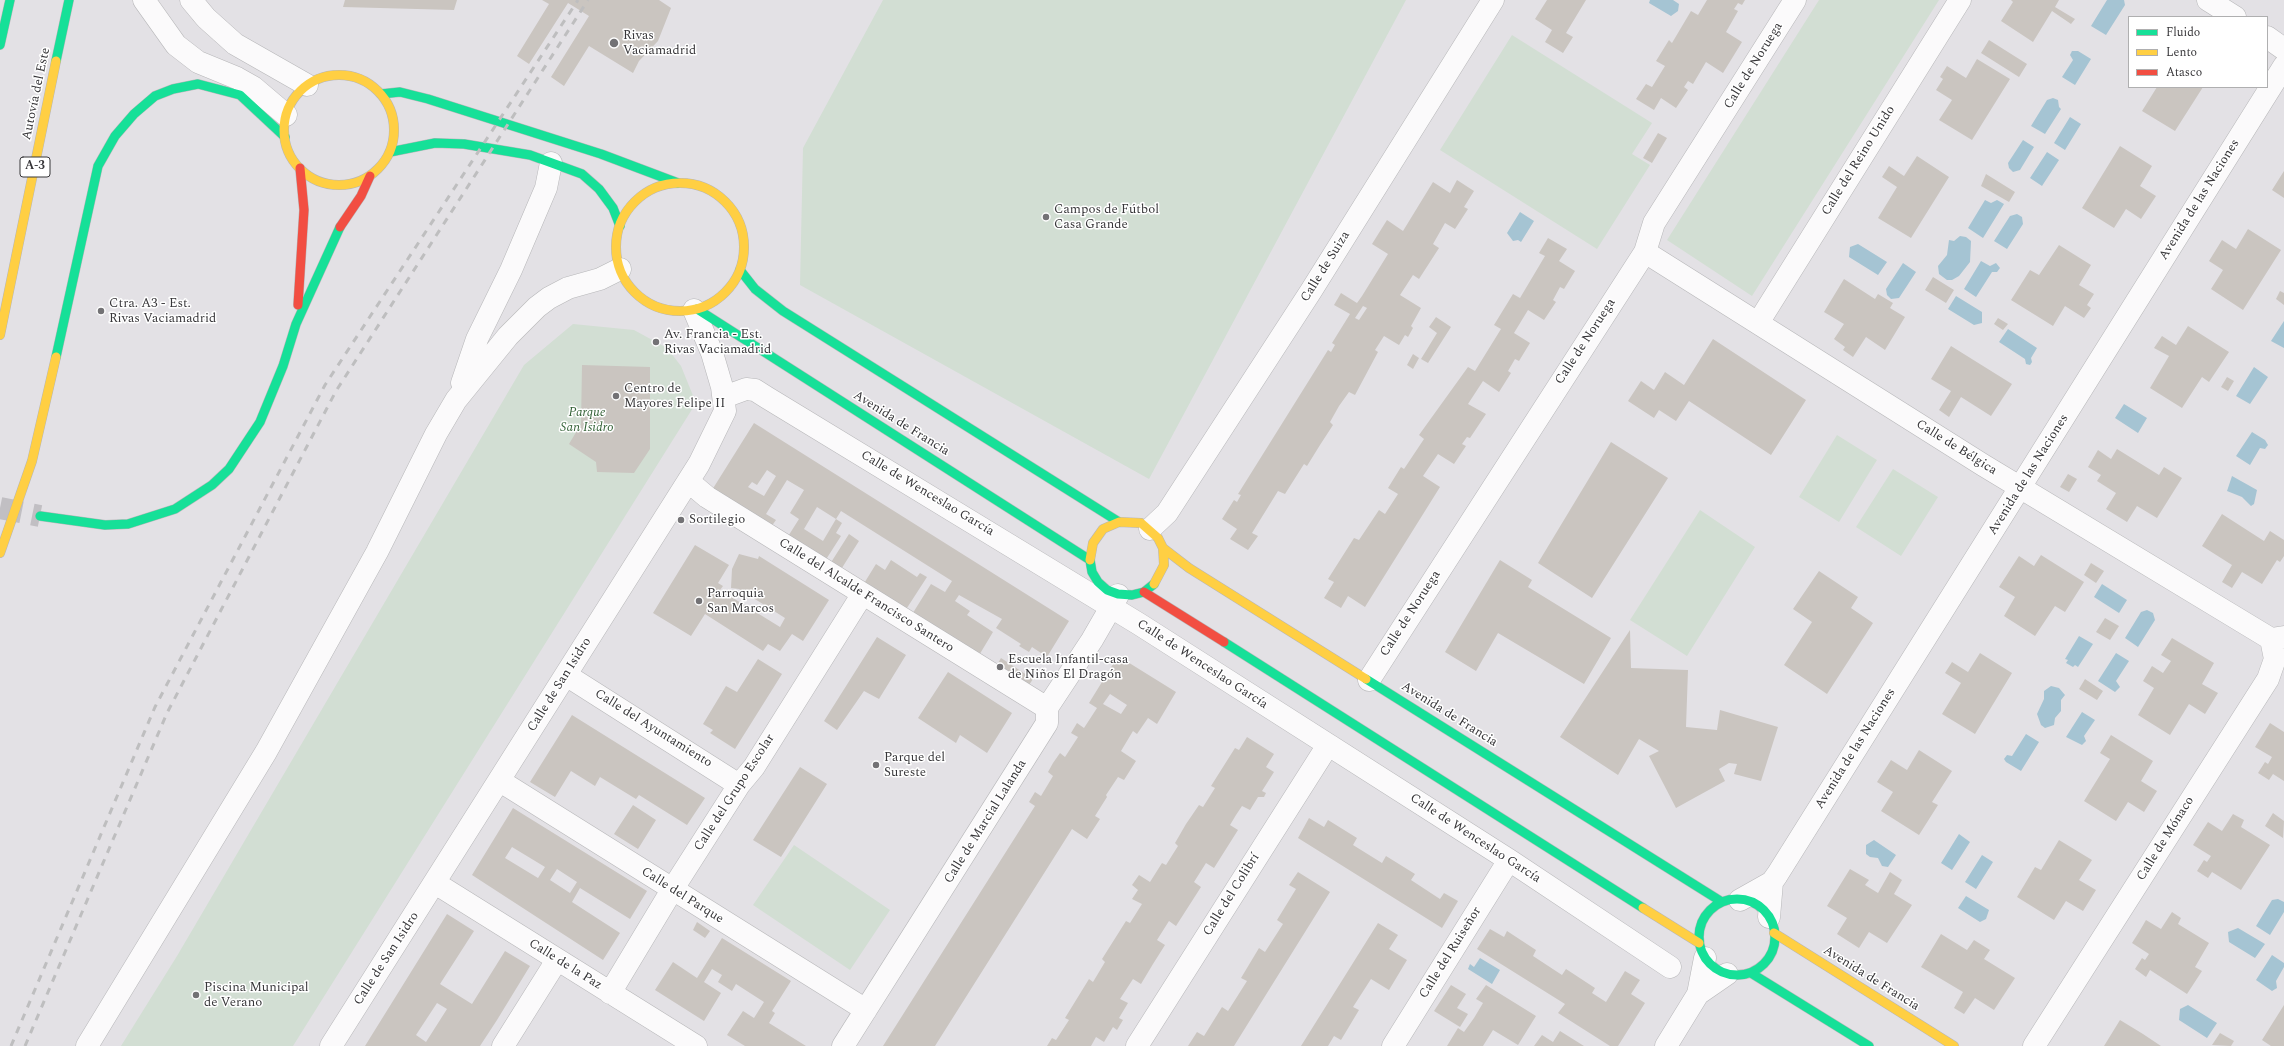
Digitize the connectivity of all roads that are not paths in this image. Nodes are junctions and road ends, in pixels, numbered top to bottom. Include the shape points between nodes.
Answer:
1 (10, 0) edge
2 (69, 0) edge
3 (144, 0) edge
4 (191, 0) edge
5 (1493, 0) edge
6 (1795, 0) edge
7 (1960, 0) edge
8 (2208, 0) edge
9 (2233, 16) edge
10 (2268, 38) edge
11 (0, 45) edge
12 (2284, 49) edge
13 (2284, 66) edge
14 (308, 84) junction
15 (381, 94) junction
16 (286, 115) junction
17 (285, 137) junction
18 (390, 152) junction
19 (551, 163) junction
20 (300, 168) junction
21 (370, 176) junction
22 (678, 183) junction
23 (620, 226) junction
24 (1645, 252) junction
25 (620, 269) junction
26 (740, 270) junction
27 (696, 309) junction
28 (1758, 323) junction
29 (296, 324) junction
30 (0, 335) edge
31 (724, 397) junction
32 (456, 400) junction
33 (688, 481) junction
34 (2021, 487) junction
35 (40, 516) tunnel mouth
36 (1119, 522) junction
37 (1150, 529) junction
38 (1163, 548) junction
39 (0, 553) edge
40 (1090, 560) junction
41 (1144, 592) junction
42 (862, 594) junction
43 (1115, 601) junction
44 (2277, 638) edge
45 (566, 675) junction
46 (1369, 680) junction
47 (1047, 708) junction
48 (1328, 745) junction
49 (500, 781) junction
50 (739, 785) junction
51 (1509, 860) junction
52 (1772, 882) junction
53 (436, 883) junction
54 (672, 890) junction
55 (1731, 901) junction
56 (1772, 925) junction
57 (1702, 950) junction
58 (557, 960) junction
59 (1670, 967) dead end
60 (1751, 973) junction
61 (1727, 974) junction
62 (610, 993) junction
63 (1698, 994) junction
64 (866, 1010) junction
65 (673, 1040) edge
66 (87, 1046) edge
67 (331, 1046) edge
68 (503, 1046) edge
69 (696, 1046) edge
70 (843, 1046) edge
71 (1136, 1046) edge
72 (1393, 1046) edge
73 (1666, 1046) edge
74 (1869, 1046) edge
75 (1954, 1046) edge
76 (2034, 1046) edge

1 - 11 main road
2 - 30 main road, Autovía del Este / A-3
3 - 16 street via 176,46 198,62 253,87
4 - 14 street via 234,44
5 - 37 street, Calle de Suiza via 1286,330 1167,513
6 - 24 street, Calle de Noruega via 1654,223
7 - 28 street, Calle del Reino Unido
8 - 9 street
10 - 12 street
13 - 34 street, Avenida de las Naciones
14 - 15 main road via 329,76 346,75 368,83
14 - 16 main road via 294,98
15 - 18 main road via 393,118 394,139
15 - 22 main road via 400,92 428,99 601,154
16 - 17 main road
17 - 20 main road via 290,154
17 - 39 main road via 240,95 198,84 155,96 134,114 115,136 98,166 32,461
18 - 19 main road via 435,143 464,144 530,155
18 - 21 main road via 384,163
19 - 23 main road via 582,174 599,189 613,208
19 - 32 street via 546,188 511,270 477,339
20 - 21 main road via 315,179 333,185 352,183
20 - 29 main road via 304,210
21 - 29 main road via 361,196 343,221
22 - 23 main road via 659,186 642,195 628,209
22 - 26 main road via 707,188 725,201 734,212 744,238
23 - 25 main road via 616,244
24 - 28 street, Calle de Bélgica
24 - 46 street, Calle de Noruega
25 - 27 main road via 630,286 649,303 674,310
25 - 32 street via 568,288 537,308 508,336
26 - 27 main road via 723,295
26 - 36 main road via 755,289 783,311
27 - 31 street, Calle de San Isidro
27 - 40 main road, Avenida de Francia
28 - 34 street, Calle de Bélgica
29 - 35 main road via 283,366 260,422 229,469 212,485 175,509 128,524 98,524
31 - 33 street, Calle de San Isidro via 725,411
31 - 43 street, Calle de Wenceslao García via 746,389 755,390
32 - 66 street via 436,434 377,552 266,752
33 - 42 street, Calle del Alcalde Francisco Santero via 707,497
33 - 45 street, Calle de San Isidro
34 - 44 street, Calle de Bélgica
34 - 52 street, Avenida de las Naciones
36 - 37 main road via 1135,522
36 - 40 main road via 1103,529 1093,543
37 - 38 main road, Avenida de Francia
38 - 41 main road via 1164,566 1157,580
38 - 46 main road, Avenida de Francia via 1189,568
40 - 43 main road via 1092,572 1098,582 1108,590
41 - 43 main road
41 - 57 main road
42 - 47 street, Calle del Alcalde Francisco Santero
42 - 50 street, Calle del Grupo Escolar via 754,767
43 - 47 street, Calle de Marcial Lalanda
43 - 48 street, Calle de Wenceslao García
44 - 76 street, Calle de Mónaco via 2275,659 2268,679
45 - 49 street, Calle de San Isidro
45 - 50 street, Calle del Ayuntamiento
46 - 55 main road, Avenida de Francia
47 - 64 street, Calle de Marcial Lalanda via 1047,723
48 - 51 street, Calle de Wenceslao García
48 - 71 street, Calle del Colibrí
49 - 53 street, Calle de San Isidro
49 - 54 street, Calle del Parque
50 - 54 street, Calle del Grupo Escolar
51 - 59 street, Calle de Wenceslao García
51 - 72 street, Calle del Ruiseñor
52 - 55 street, Avenida de las Naciones
52 - 56 street, Avenida de las Naciones
53 - 58 street, Calle de la Paz
53 - 67 street, Calle de San Isidro
54 - 62 street, Calle del Grupo Escolar
54 - 64 street, Calle del Parque
55 - 56 main road via 1758,906
55 - 57 main road via 1709,911 1700,926
56 - 60 main road via 1773,949 1764,964
56 - 75 main road, Avenida de Francia
57 - 61 main road via 1716,970
57 - 63 street
58 - 62 street, Calle de la Paz
58 - 68 street
60 - 61 main road
60 - 74 main road
61 - 63 street
62 - 65 street, Calle de la Paz
63 - 73 street
64 - 70 street, Calle de Marcial Lalanda
65 - 69 street, Calle de la Paz

